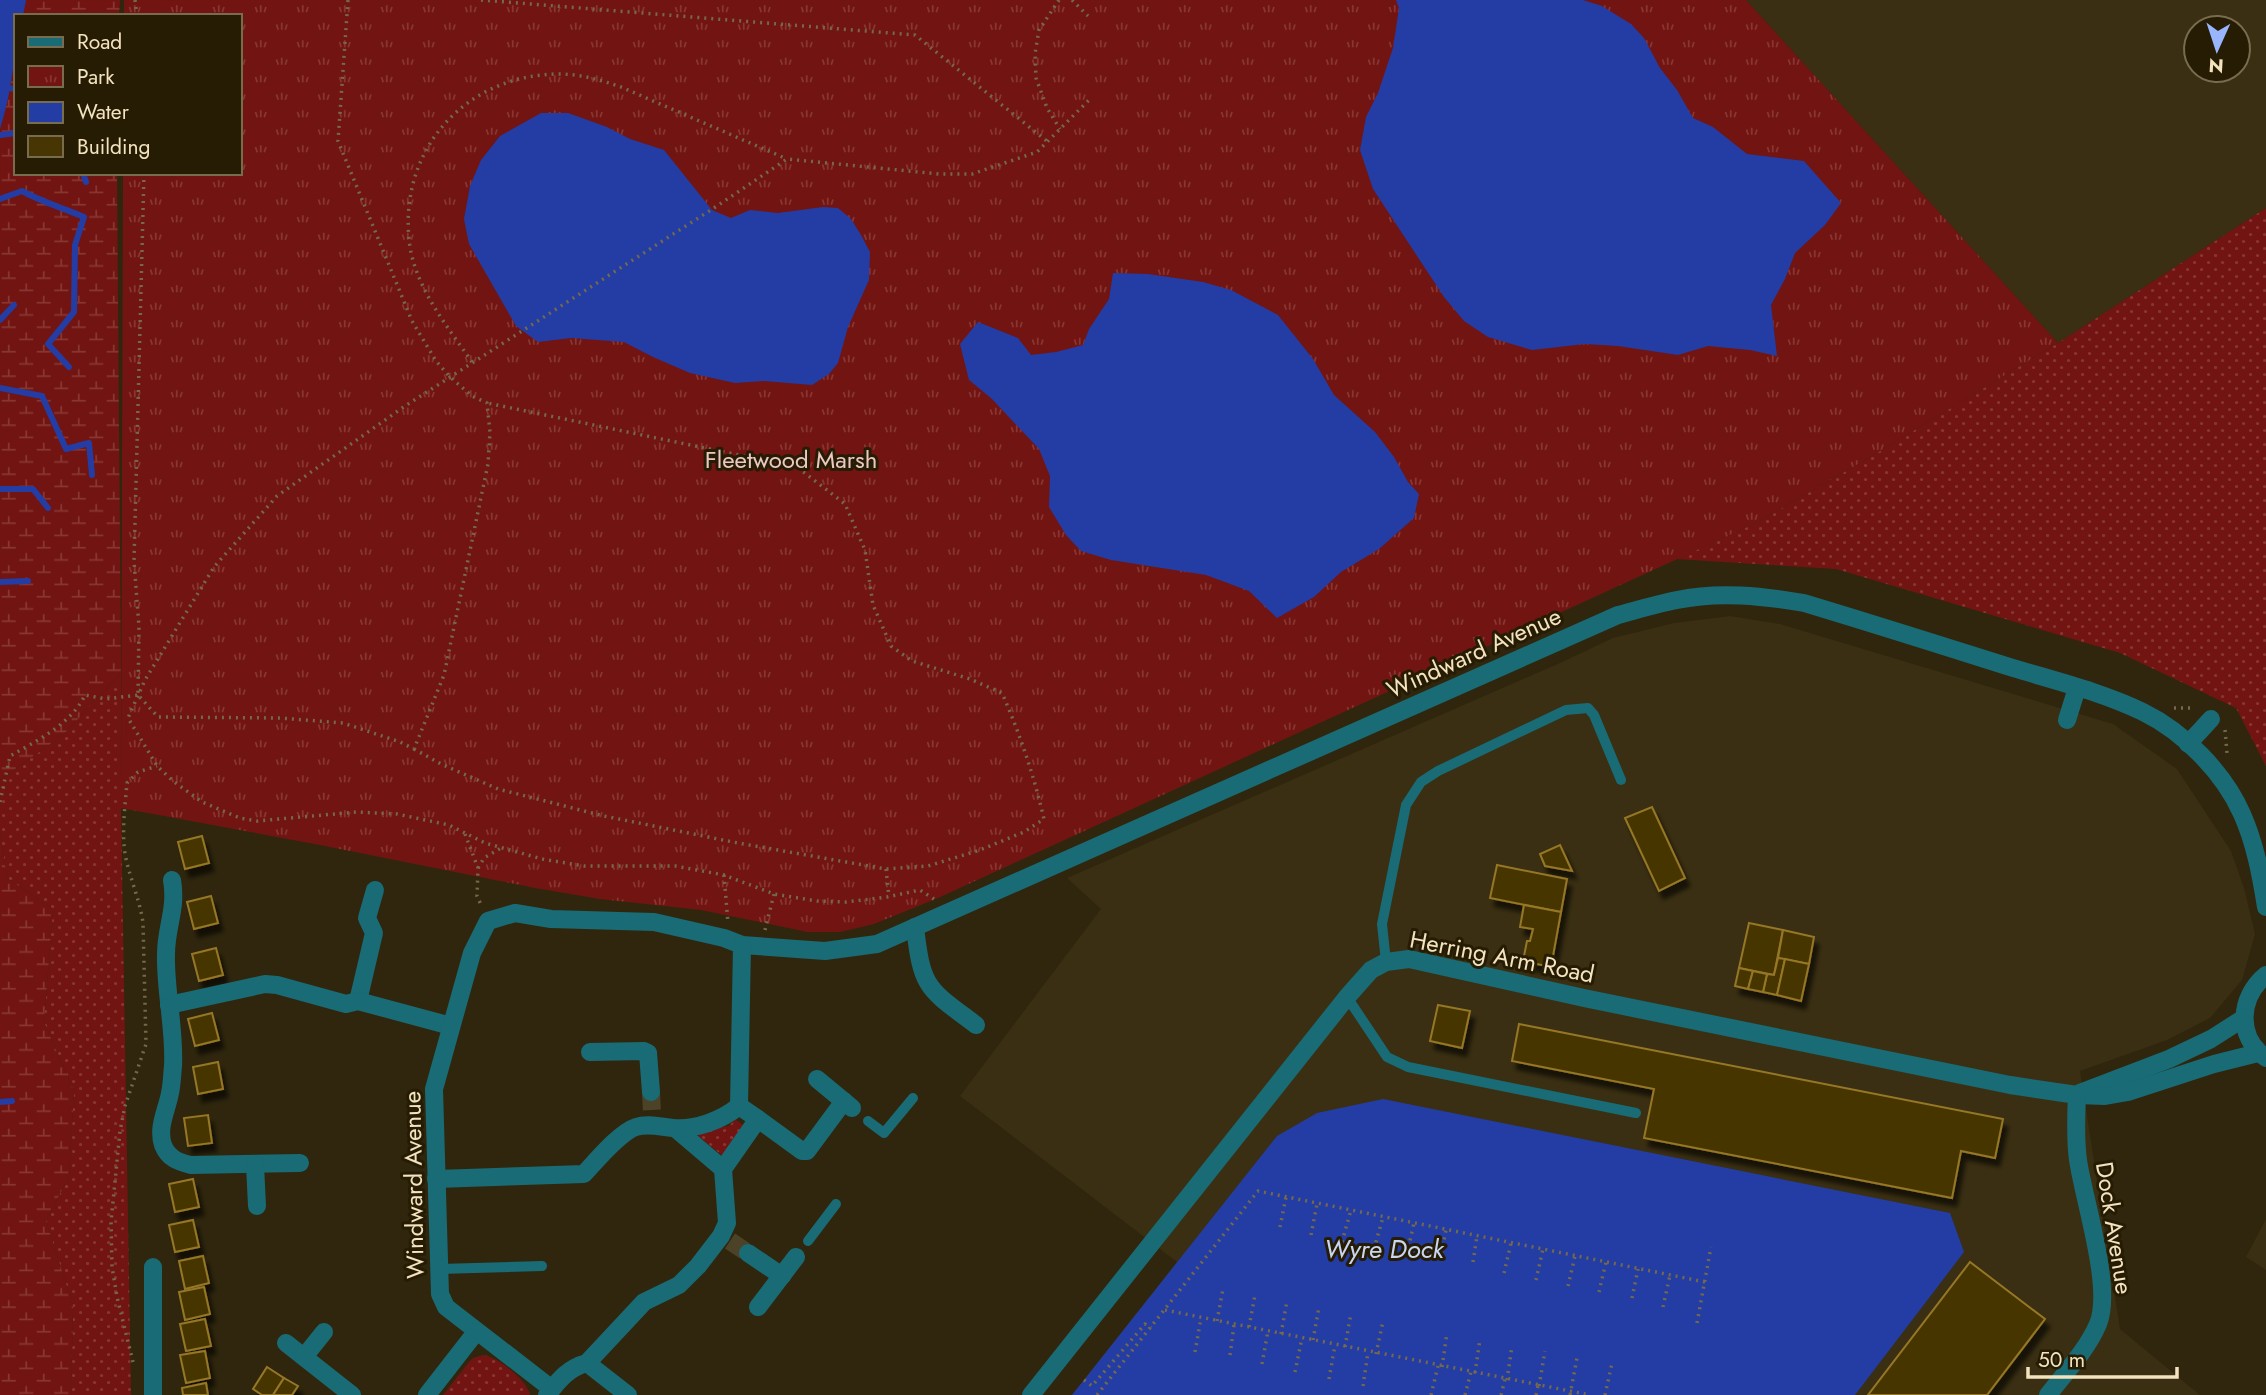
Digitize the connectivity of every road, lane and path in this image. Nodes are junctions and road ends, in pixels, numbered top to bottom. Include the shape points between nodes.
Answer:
1 (348, 0) edge
2 (481, 0) edge
3 (1059, 0) edge
4 (1072, 0) edge
5 (1088, 16) dead end
6 (1093, 97) dead end
7 (1060, 129) junction
8 (1048, 142) junction
9 (787, 159) junction
10 (144, 175) edge
11 (472, 362) junction
12 (450, 377) junction
13 (486, 403) junction
14 (2077, 688) junction
15 (138, 695) junction
16 (2211, 719) dead end
17 (2067, 720) dead end
18 (2188, 744) junction
19 (415, 749) junction
20 (158, 766) junction
21 (1621, 780) dead end
22 (0, 802) edge
23 (464, 832) junction
24 (501, 848) junction
25 (478, 868) junction
26 (886, 869) junction
27 (724, 875) junction
28 (172, 880) dead end
29 (375, 890) dead end
30 (774, 894) junction
31 (889, 897) junction
32 (2266, 907) edge
33 (950, 911) junction
34 (488, 921) junction
35 (915, 927) junction
36 (724, 938) junction
37 (742, 945) junction
38 (764, 946) junction
39 (1386, 962) junction
40 (2266, 975) edge
41 (1347, 997) junction
42 (358, 1001) junction
43 (169, 1004) junction
44 (2244, 1018) junction
45 (976, 1025) dead end
46 (451, 1026) junction
47 (590, 1052) dead end
48 (2262, 1056) edge
49 (817, 1079) dead end
50 (651, 1092) tunnel mouth
51 (2077, 1095) junction
52 (912, 1098) dead end
53 (738, 1106) junction
54 (1636, 1113) dead end
55 (758, 1119) junction
56 (868, 1121) dead end
57 (677, 1129) junction
58 (300, 1163) dead end
59 (255, 1164) junction
60 (723, 1169) junction
61 (436, 1179) junction
62 (1286, 1197) junction
63 (836, 1204) dead end
64 (1317, 1204) junction
65 (257, 1206) dead end
66 (1351, 1210) junction
67 (1383, 1217) junction
68 (1414, 1223) junction
69 (1280, 1227) dead end
70 (1446, 1230) junction
71 (1311, 1235) dead end
72 (1478, 1236) junction
73 (808, 1241) dead end
74 (1342, 1242) dead end
75 (1511, 1243) junction
76 (1711, 1247) dead end
77 (1374, 1249) dead end
78 (1543, 1249) junction
79 (748, 1253) tunnel mouth
80 (1407, 1254) dead end
81 (1575, 1256) junction
82 (796, 1257) dead end
83 (1440, 1260) dead end
84 (1473, 1262) dead end
85 (1606, 1262) junction
86 (542, 1266) dead end
87 (153, 1267) dead end
88 (439, 1269) junction
89 (1638, 1269) junction
90 (1504, 1273) dead end
91 (1670, 1275) junction
92 (782, 1276) junction
93 (1536, 1280) dead end
94 (1705, 1283) junction
95 (1568, 1286) dead end
96 (1223, 1289) dead end
97 (1599, 1293) dead end
98 (1255, 1295) dead end
99 (1632, 1298) dead end
100 (1287, 1301) dead end
101 (758, 1307) dead end
102 (1319, 1307) dead end
103 (1663, 1307) dead end
104 (1165, 1310) junction
105 (1351, 1313) dead end
106 (1201, 1318) junction
107 (1217, 1321) junction
108 (1383, 1321) dead end
109 (1697, 1323) dead end
110 (1234, 1325) junction
111 (1249, 1327) junction
112 (1151, 1328) junction
113 (1268, 1331) junction
114 (324, 1332) dead end
115 (476, 1332) junction
116 (1447, 1333) dead end
117 (1281, 1334) junction
118 (1302, 1338) junction
119 (1480, 1339) dead end
120 (1313, 1340) junction
121 (286, 1343) dead end
122 (1335, 1345) junction
123 (1512, 1346) dead end
124 (1345, 1347) junction
125 (1195, 1352) dead end
126 (1368, 1352) junction
127 (1545, 1352) dead end
128 (1376, 1354) junction
129 (1230, 1355) dead end
130 (304, 1357) junction
131 (1577, 1358) dead end
132 (587, 1363) junction
133 (1612, 1363) dead end
134 (134, 1364) dead end
135 (1262, 1364) dead end
136 (1440, 1366) junction
137 (1295, 1372) dead end
138 (1473, 1373) junction
139 (1329, 1378) dead end
140 (1506, 1379) junction
141 (1084, 1380) dead end
142 (1363, 1385) dead end
143 (1538, 1386) junction
144 (550, 1392) edge
145 (1570, 1394) edge
146 (153, 1395) edge
147 (352, 1395) edge
148 (427, 1395) edge
149 (628, 1395) edge
150 (1031, 1395) edge
151 (1097, 1395) edge
152 (1431, 1395) edge
153 (1465, 1395) edge
154 (1501, 1395) edge
155 (1536, 1395) edge
156 (1590, 1395) edge
157 (1605, 1395) edge
158 (2048, 1395) edge

1 - 12 path via 338,141 412,321
2 - 8 path via 915,35
3 - 7 path via 1039,30 1035,54 1036,78
4 - 5 path
6 - 7 path
7 - 8 path
8 - 9 path via 1037,152 972,174
9 - 11 path
9 - 11 path via 596,78 537,76 479,95 447,120 433,138 415,173 409,222 412,257 421,282
10 - 15 path via 134,561
11 - 12 path
12 - 13 path
12 - 15 path via 277,496 214,567
13 - 19 path via 491,432 480,503 444,675
13 - 26 path via 797,467 845,504 864,550 873,605 891,646 912,661 1002,694 1044,819 980,850 928,866
14 - 17 street
14 - 18 street, Windward Avenue via 2146,713
14 - 33 street, Windward Avenue via 1804,603 1740,596 1679,599 1618,615
15 - 19 path via 158,717 343,723
15 - 20 path via 128,718
15 - 22 path via 106,699 85,695 78,709 10,756
16 - 18 street
18 - 32 street, Windward Avenue via 2220,779 2242,815 2260,870
19 - 26 path via 498,789 590,813
20 - 23 path via 202,802 240,818 257,821 378,813 449,825
20 - 134 path via 138,772 127,783 124,819 126,858 143,923 146,1044 120,1131 111,1222 117,1297
21 - 39 lane via 1588,708 1566,710 1421,782 1406,805 1382,924
23 - 24 path
23 - 25 path
24 - 25 path via 484,858
24 - 27 path via 584,866 676,866
25 - 34 path via 477,896
26 - 31 path
27 - 30 path
27 - 36 path via 729,922
28 - 43 street via 175,898 166,955
29 - 42 street via 367,918 374,933
30 - 31 path via 846,902
30 - 38 path
31 - 33 path via 919,890
33 - 35 street, Windward Avenue
34 - 36 street, Windward Avenue via 515,913 551,919 654,922
34 - 46 street, Windward Avenue via 472,953
35 - 38 street, Windward Avenue via 877,944 825,951
35 - 45 street via 928,986
36 - 37 street, Windward Avenue
37 - 38 street, Windward Avenue
37 - 53 street
39 - 41 street, Herring Arm Road via 1371,970
39 - 51 street, Herring Arm Road via 1440,965 1584,998
40 - 44 street via 2248,996
41 - 54 lane via 1387,1057 1408,1067
41 - 150 street, Herring Arm Road
42 - 43 street via 346,1004 265,984
42 - 46 street
43 - 59 street via 173,1063 161,1135 164,1148 180,1163 191,1165
44 - 48 street via 2248,1040
44 - 51 street via 2169,1059
46 - 61 street, Windward Avenue via 434,1089
47 - 50 street via 648,1053
48 - 51 street, Herring Arm Road via 2214,1063 2128,1092
49 - 55 street via 848,1105 807,1151
51 - 158 street, Dock Avenue via 2078,1159 2103,1304 2091,1338
52 - 56 lane via 884,1133
53 - 55 street
53 - 57 street via 727,1116
55 - 60 street
57 - 60 street
57 - 61 street via 652,1119 634,1128 583,1174
58 - 59 street
59 - 65 street
60 - 132 street via 725,1238 679,1285 644,1302
61 - 88 street, Windward Avenue
62 - 64 path
62 - 69 path
62 - 104 path via 1258,1191
63 - 73 lane
64 - 66 path
64 - 71 path
66 - 67 path
66 - 74 path
67 - 68 path
67 - 77 path
68 - 70 path
68 - 80 path
70 - 72 path
70 - 83 path
72 - 75 path
72 - 84 path
75 - 78 path
75 - 90 path
76 - 94 path
78 - 81 path
78 - 93 path
79 - 92 street
81 - 85 path
81 - 95 path
82 - 92 street
85 - 89 path
85 - 97 path
86 - 88 lane
87 - 146 street
88 - 115 street, Windward Avenue via 440,1294 446,1307
89 - 91 path
89 - 99 path
91 - 94 path
91 - 103 path
92 - 101 street
94 - 109 path
96 - 107 path
98 - 111 path
100 - 117 path
102 - 120 path
104 - 106 path
104 - 112 path
105 - 124 path
106 - 107 path
106 - 125 path
107 - 110 path
108 - 128 path
110 - 111 path
110 - 129 path
111 - 113 path
112 - 141 path via 1145,1324 1092,1386
112 - 151 path
113 - 117 path
113 - 135 path
114 - 130 street
115 - 144 street, Windward Avenue
115 - 148 street
116 - 136 path
117 - 118 path
118 - 120 path
118 - 137 path
119 - 138 path
120 - 122 path
121 - 130 street
122 - 124 path
122 - 139 path
123 - 140 path
124 - 126 path
126 - 128 path
126 - 142 path
127 - 143 path
128 - 136 path
130 - 147 street
131 - 145 path
132 - 144 street via 563,1375
132 - 149 street
133 - 157 path
136 - 138 path
136 - 152 path
138 - 140 path
138 - 153 path
140 - 143 path
140 - 154 path
143 - 145 path
143 - 155 path
145 - 156 path

